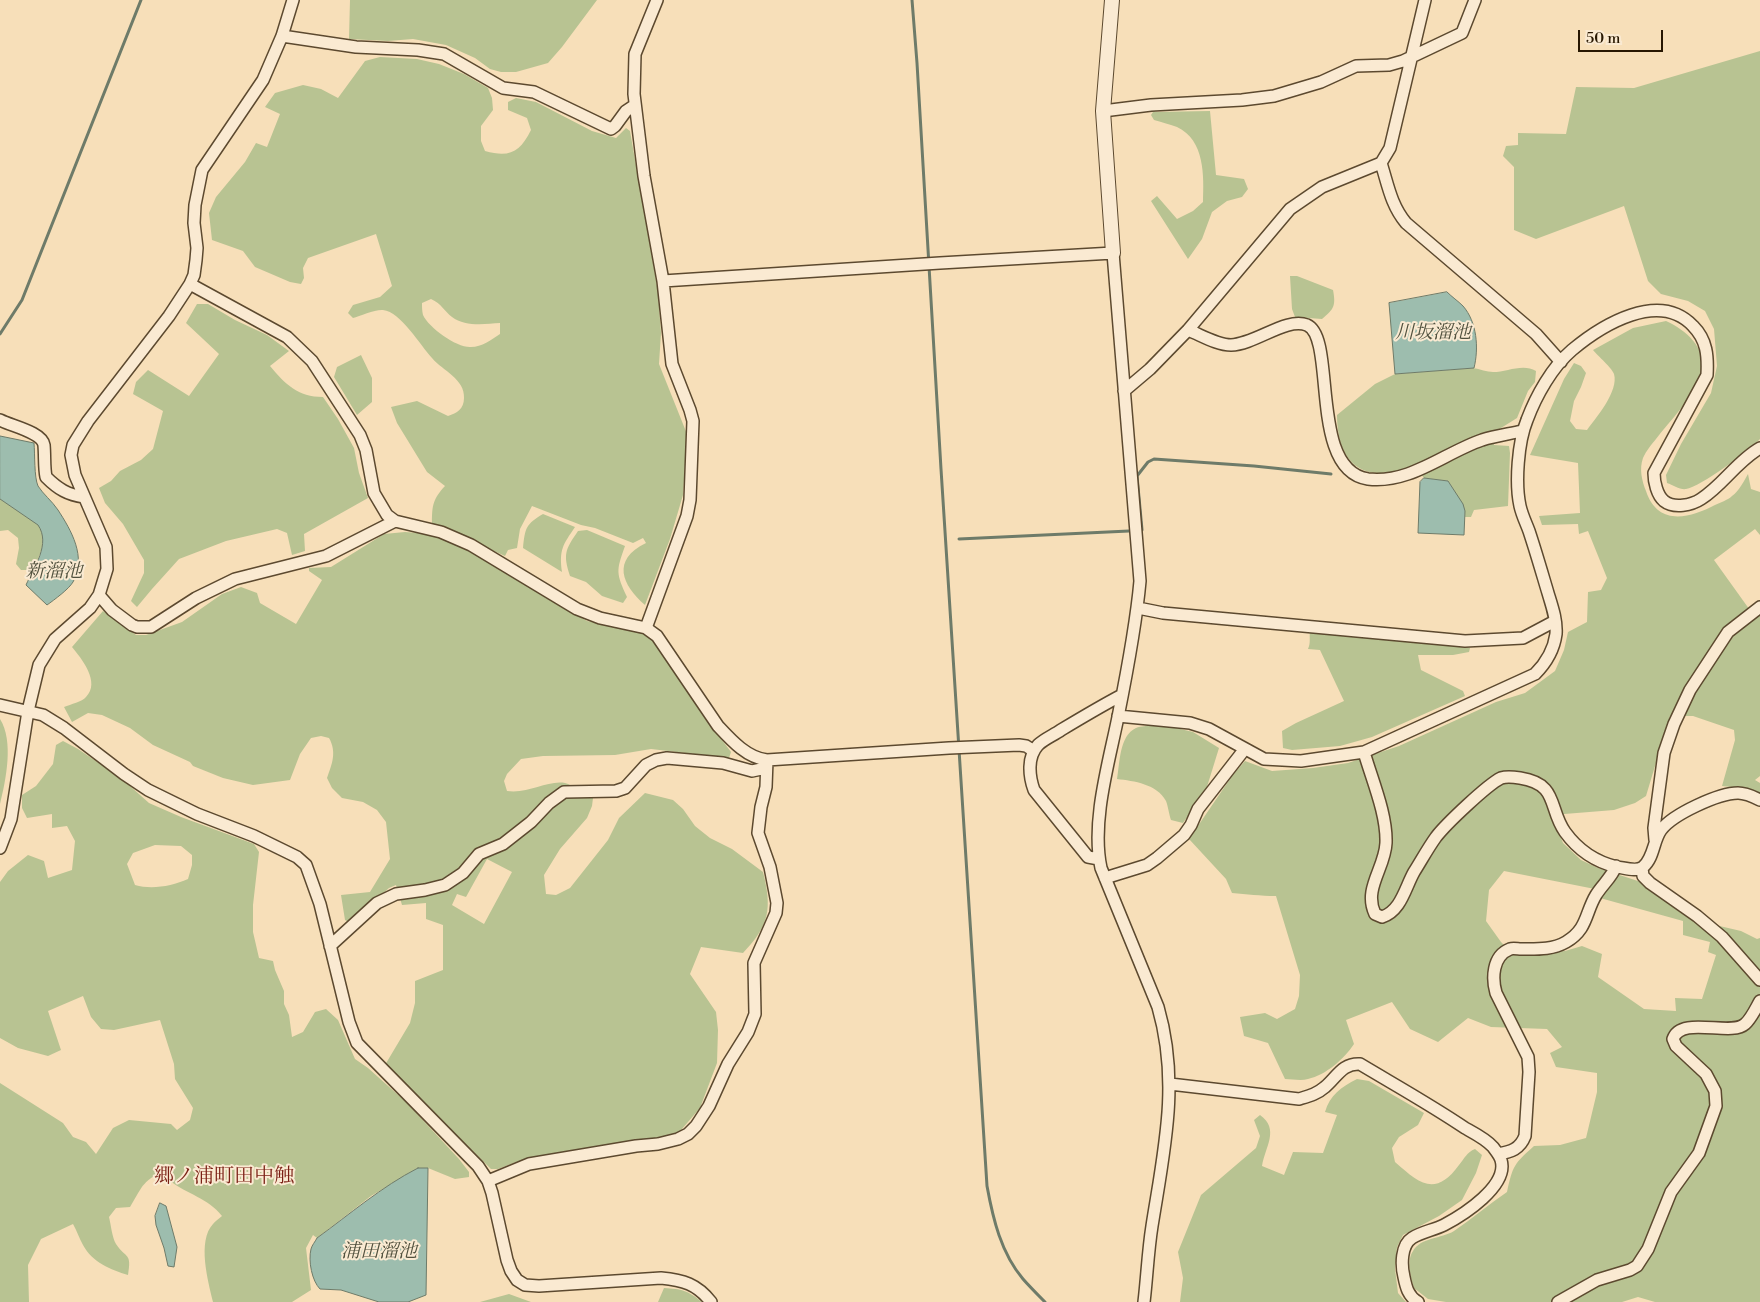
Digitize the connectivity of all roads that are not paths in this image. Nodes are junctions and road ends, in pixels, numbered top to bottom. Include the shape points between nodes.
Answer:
1 (293, 0) edge
2 (657, 0) edge
3 (1112, 0) edge
4 (1425, 0) edge
5 (1475, 0) edge
6 (282, 36) junction
7 (1412, 57) junction
8 (635, 105) junction
9 (1103, 111) junction
10 (1381, 163) junction
11 (1113, 253) junction
12 (663, 281) junction
13 (190, 284) junction
14 (1188, 330) junction
15 (1561, 362) junction
16 (1124, 391) junction
17 (0, 420) edge
18 (1522, 431) junction
19 (1760, 448) edge
20 (84, 497) junction
21 (395, 521) junction
22 (99, 595) junction
23 (1760, 607) edge
24 (1138, 608) junction
25 (1555, 622) junction
26 (646, 628) junction
27 (1122, 695) junction
28 (0, 705) edge
29 (28, 711) junction
30 (1118, 716) junction
31 (1244, 750) junction
32 (1034, 751) junction
33 (1364, 752) junction
34 (766, 764) junction
35 (1760, 800) edge
36 (1655, 841) junction
37 (0, 848) edge
38 (1099, 859) junction
39 (1616, 866) junction
40 (1642, 868) junction
41 (1105, 878) junction
42 (330, 946) junction
43 (1760, 980) edge
44 (1760, 1001) edge
45 (1170, 1084) junction
46 (1498, 1154) junction
47 (488, 1181) junction
48 (711, 1302) edge
49 (1144, 1302) edge
50 (1418, 1302) edge
51 (1558, 1302) edge

1 - 6 street
2 - 8 street via 635,54
3 - 9 street
4 - 7 street
5 - 7 street via 1462,33
6 - 8 street via 356,47 444,54 503,88 534,92 610,129
6 - 13 street via 263,80 202,170 195,205 196,260
7 - 9 street via 1389,65 1356,66 1322,82 1274,96
7 - 10 street via 1390,148
8 - 12 street
9 - 11 street
10 - 14 street via 1322,187 1295,205
10 - 15 street via 1392,202 1406,222 1536,334
11 - 12 street
11 - 16 street
12 - 26 street via 672,364 692,421 690,500
13 - 20 street via 73,445 71,455
13 - 21 street via 287,337 312,361 360,435 374,493 387,515
14 - 16 street
14 - 18 street via 1230,345 1254,340 1286,325 1298,324 1313,330 1320,348 1336,452 1347,469 1356,475 1395,478 1425,468 1480,441
15 - 18 street
15 - 19 street via 1594,334 1618,321 1646,310 1678,314 1699,331 1708,359 1700,390 1654,473 1654,482 1663,500 1681,506 1700,500
16 - 24 street via 1140,574
17 - 20 street via 40,436 44,442 46,477 60,490
18 - 25 street via 1518,469 1520,506
20 - 22 street via 99,528 108,560
21 - 22 street via 326,556 235,579 196,598 151,627 132,625
21 - 26 street via 441,532 472,545 577,609 600,618
22 - 29 street via 90,608 55,639 45,655 34,681
23 - 36 street via 1728,632 1690,690 1674,724 1664,753
24 - 25 street via 1465,641 1523,638
24 - 27 street
25 - 33 street via 1552,648 1536,674
26 - 34 street via 657,636 718,726 745,751
27 - 30 street
27 - 32 street via 1056,733
28 - 29 street
29 - 37 street via 11,819
29 - 42 street via 43,715 64,728 148,790 297,857 309,872
30 - 31 street via 1190,722 1209,728
30 - 38 street via 1100,812
31 - 33 street via 1264,759 1282,761
31 - 41 street via 1198,809 1184,835 1147,865
32 - 34 street via 1019,745 953,748
32 - 38 street via 1029,768 1034,790 1088,858
33 - 39 street via 1382,814 1386,843 1371,892 1375,914 1382,917 1395,908 1437,836 1502,778 1530,780 1543,786 1564,830 1576,845 1598,861
34 - 42 street via 752,771 723,763 666,758 646,766 625,788 616,792 564,792 503,844 479,854 463,873 445,885 396,894 377,903
34 - 47 street via 766,787 758,833 770,867 776,913 754,962 755,1014 696,1126 678,1139 529,1164
35 - 36 street via 1740,793 1724,795 1670,821
36 - 40 street
38 - 41 street
39 - 40 street
39 - 46 street via 1595,896 1580,932 1553,948 1510,949 1496,965 1493,983 1496,993 1528,1057 1529,1072 1522,1144 1513,1151
40 - 43 street via 1643,876 1650,883 1722,937
41 - 45 street via 1158,1007 1165,1031
42 - 47 street via 357,1043 449,1135
44 - 51 street via 1744,1025 1738,1028 1680,1029 1674,1033 1672,1039 1676,1046 1706,1074 1715,1091 1716,1106 1698,1153 1671,1192 1648,1249 1637,1266 1597,1280
45 - 46 street via 1299,1099 1325,1088 1346,1066 1360,1064 1449,1117 1492,1146
45 - 49 street
46 - 50 street via 1502,1162 1500,1178 1475,1205 1444,1225 1412,1238 1405,1246 1403,1273 1407,1292
47 - 48 street via 506,1260 517,1280 539,1286 680,1279 705,1294

